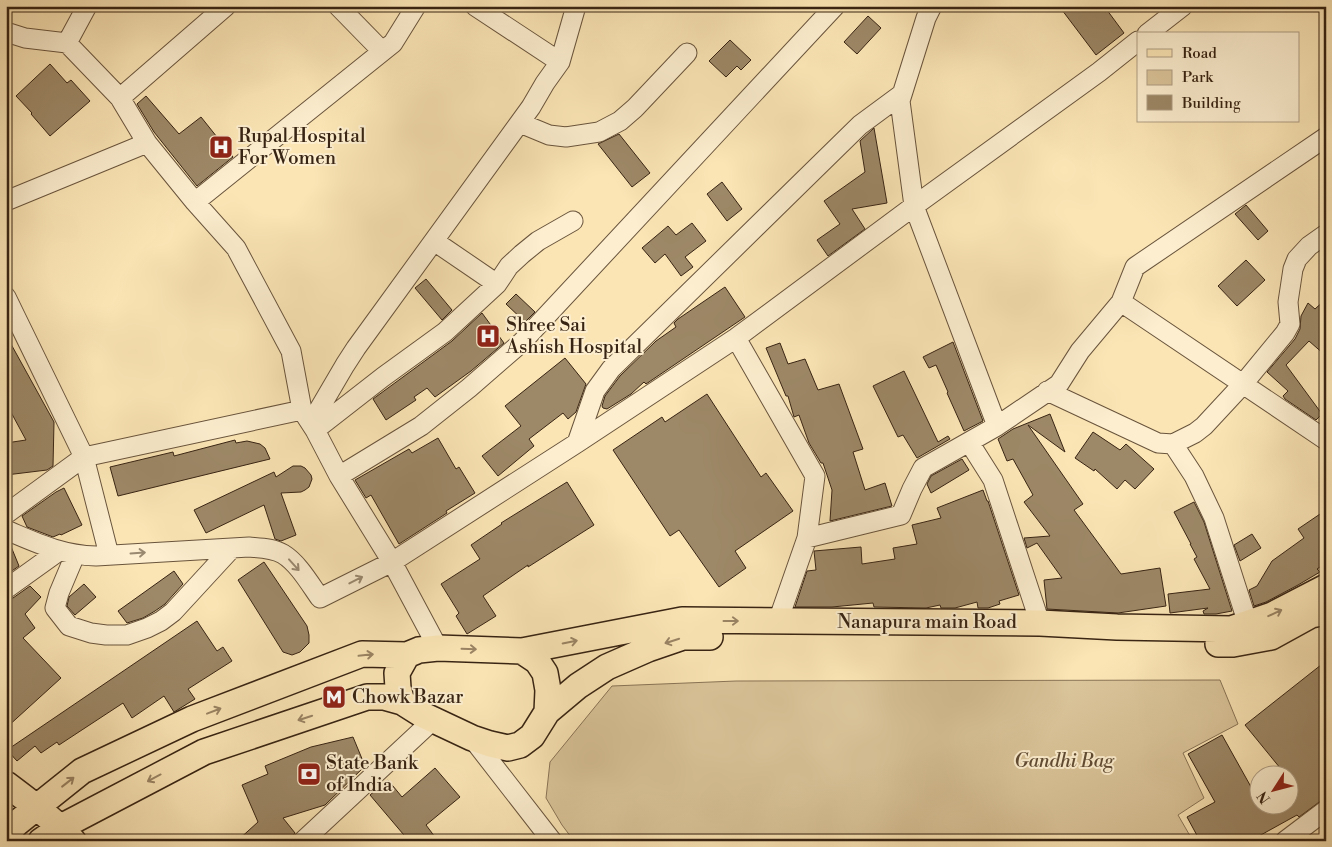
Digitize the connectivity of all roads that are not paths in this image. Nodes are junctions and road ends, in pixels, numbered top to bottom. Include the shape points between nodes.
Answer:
1 (87, 6) edge
2 (226, 6) edge
3 (338, 6) edge
4 (416, 6) edge
5 (475, 6) edge
6 (576, 6) edge
7 (835, 6) edge
8 (1182, 6) edge
9 (925, 10) edge
10 (6, 32) edge
11 (1150, 32) edge
12 (1137, 42) edge
13 (67, 44) junction
14 (382, 51) junction
15 (687, 53) dead end
16 (560, 62) junction
17 (902, 94) junction
18 (120, 98) junction
19 (520, 123) junction
20 (1326, 137) edge
21 (147, 143) junction
22 (6, 201) edge
23 (195, 202) junction
24 (914, 206) junction
25 (573, 221) dead end
26 (1326, 234) edge
27 (434, 241) junction
28 (497, 284) junction
29 (6, 297) edge
30 (1121, 302) junction
31 (736, 338) junction
32 (1243, 384) junction
33 (1047, 391) junction
34 (310, 421) junction
35 (997, 426) junction
36 (1326, 440) edge
37 (969, 442) junction
38 (577, 443) junction
39 (1173, 444) junction
40 (84, 457) junction
41 (339, 476) junction
42 (6, 514) edge
43 (6, 530) edge
44 (807, 538) junction
45 (232, 548) junction
46 (67, 553) junction
47 (109, 555) junction
48 (392, 562) junction
49 (1326, 587) edge
50 (6, 589) edge
51 (1326, 612) edge
52 (778, 621) junction
53 (1040, 622) junction
54 (1248, 624) junction
55 (438, 648) junction
56 (522, 651) junction
57 (407, 655) junction
58 (402, 702) junction
59 (547, 712) junction
60 (433, 720) junction
61 (481, 741) junction
62 (6, 784) edge
63 (37, 807) junction
64 (1326, 810) edge
65 (10, 824) edge
66 (58, 836) edge
67 (37, 841) edge
68 (303, 841) edge
69 (552, 841) edge
70 (563, 841) edge
71 (1285, 841) edge

1 - 13 street
2 - 18 street
3 - 14 street
4 - 14 street via 393,43
5 - 16 street
6 - 16 street
7 - 41 street via 522,342 421,426
8 - 11 street
9 - 17 street
10 - 13 street
12 - 24 street
13 - 18 street
14 - 23 street
15 - 19 street via 635,108 599,132 566,137 549,135
16 - 19 street
17 - 24 street via 900,101
17 - 38 street via 860,126 611,369 595,391
18 - 21 street
19 - 27 street
20 - 30 street via 1135,267
21 - 22 street
21 - 23 street
23 - 34 street via 236,248 291,351
24 - 31 street
24 - 35 street
25 - 28 street via 522,254
26 - 32 street via 1297,259 1288,302 1290,324
27 - 28 street
27 - 34 street via 356,348
28 - 34 street via 445,332 383,377
29 - 40 street
30 - 32 street
30 - 33 street via 1080,351 1059,384
31 - 38 street
31 - 44 street via 815,476
32 - 36 street
32 - 39 street via 1199,430
33 - 35 street
33 - 39 street via 1158,443
34 - 40 street
34 - 41 street
35 - 37 street
37 - 44 street via 923,468 901,515
37 - 53 street via 993,480
38 - 48 street
39 - 54 street via 1194,476 1214,518
40 - 42 street
40 - 47 street
41 - 48 street
43 - 46 street
44 - 52 street
45 - 46 street via 173,612 162,621 127,635 92,633 70,626 59,614 55,608
47 -> 45 street
45 -> 48 street via 267,548 282,553 293,562 320,598
46 - 47 street
46 - 50 street
48 - 55 street
54 -> 49 main road, Nanapura main Road
51 -> 59 main road, Nanapura main Road via 1311,615 1271,638 1233,644 683,637 607,667
52 - 53 main road, Nanapura main Road
56 -> 52 main road, Nanapura main Road via 682,620
53 - 54 main road, Nanapura main Road via 1231,629
55 -> 56 main road
55 - 57 main road
56 - 59 main road via 537,661 545,673
57 - 58 main road via 397,673
63 -> 57 main road via 82,771 192,719 362,654
58 - 60 main road
58 -> 66 main road via 367,697 204,752
59 - 61 main road via 532,736 520,745 508,748
60 - 61 main road
60 - 68 street
61 - 69 street
61 - 70 street
62 - 63 main road
63 - 65 main road
63 - 66 main road
64 - 71 street
65 - 67 main road

